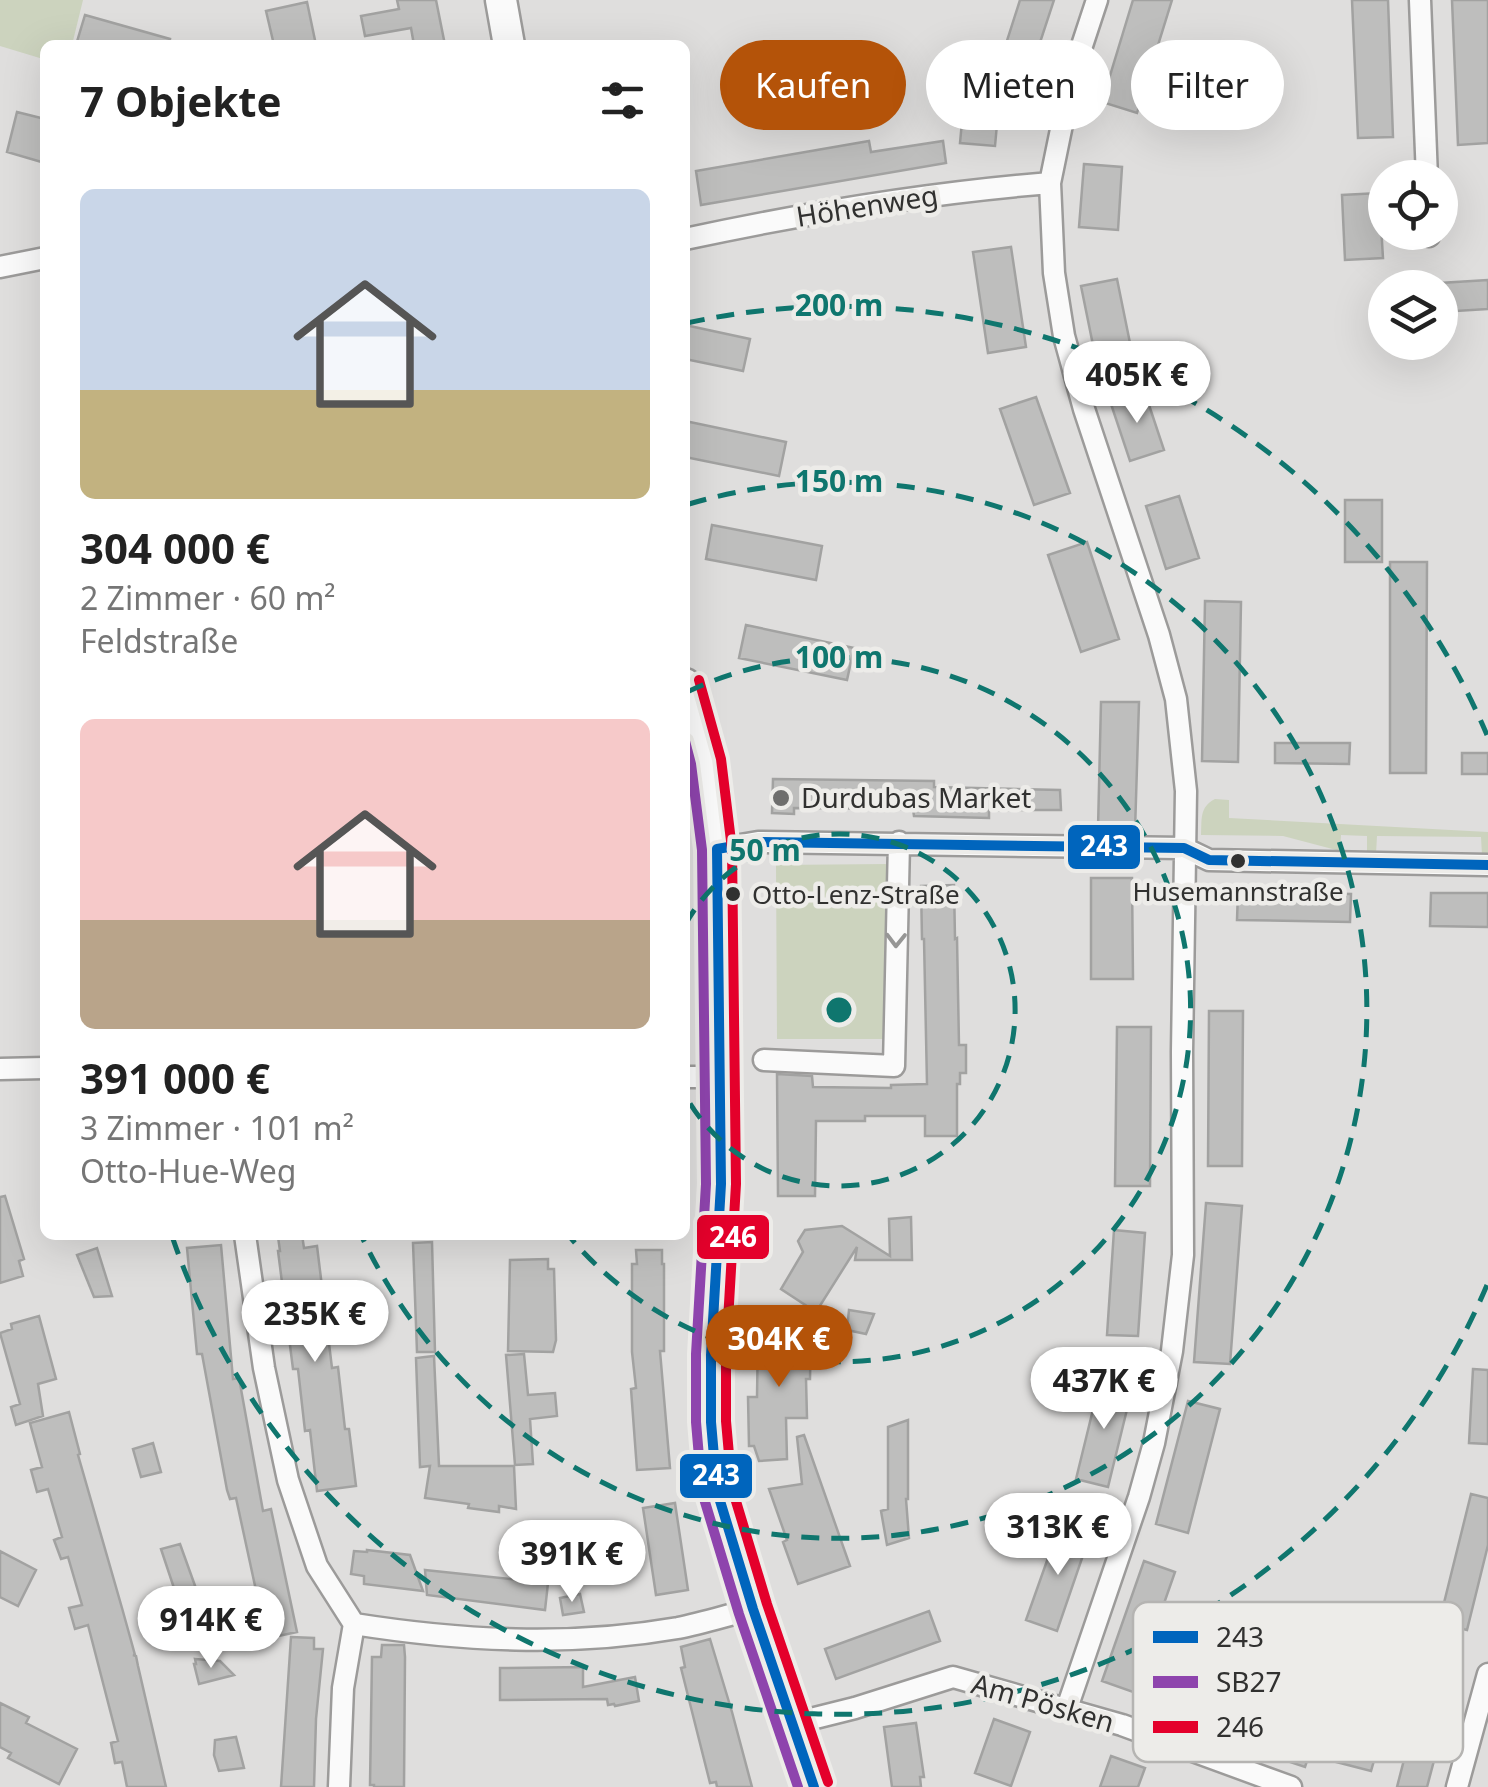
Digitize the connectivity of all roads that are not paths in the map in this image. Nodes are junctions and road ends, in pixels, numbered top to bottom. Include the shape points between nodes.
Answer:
1 (501, 0) edge
2 (1097, 0) edge
3 (1420, 0) edge
4 (508, 40) edge
5 (1426, 160) edge
6 (1050, 183) junction
7 (690, 238) edge
8 (40, 259) edge
9 (0, 267) edge
10 (690, 702) edge
11 (898, 842) junction
12 (1184, 848) junction
13 (718, 849) junction
14 (1488, 865) edge
15 (764, 1060) dead end
16 (40, 1068) edge
17 (0, 1069) edge
18 (690, 1077) edge
19 (720, 1077) junction
20 (246, 1240) edge
21 (753, 1609) junction
22 (354, 1624) junction
23 (1488, 1674) edge
24 (1067, 1708) junction
25 (791, 1724) junction
26 (1133, 1729) edge
27 (1223, 1762) edge
28 (340, 1787) edge
29 (814, 1787) edge
30 (1291, 1787) edge
31 (1457, 1787) edge

1 - 4 main road
2 - 6 street via 1072,76
3 - 5 street
6 - 7 street, Höhenweg via 885,202
6 - 12 street via 1064,336 1176,699
8 - 9 street
10 - 13 main road
11 - 12 street
11 - 13 street via 758,842
11 -> 15 street via 894,1066
12 - 14 street via 1209,860
12 - 24 street via 1183,1255 1172,1352 1139,1496
13 - 19 main road
16 - 17 street
18 - 19 street
19 - 21 main road via 711,1422 717,1491
20 - 22 street via 288,1480 317,1566
21 - 22 street via 634,1634 533,1641
21 - 25 main road
22 - 28 street via 342,1688
23 - 31 street
24 - 25 street, Am Pösken via 953,1677
24 - 26 street, Am Pösken
25 - 29 main road
27 - 30 street, Am Pösken

